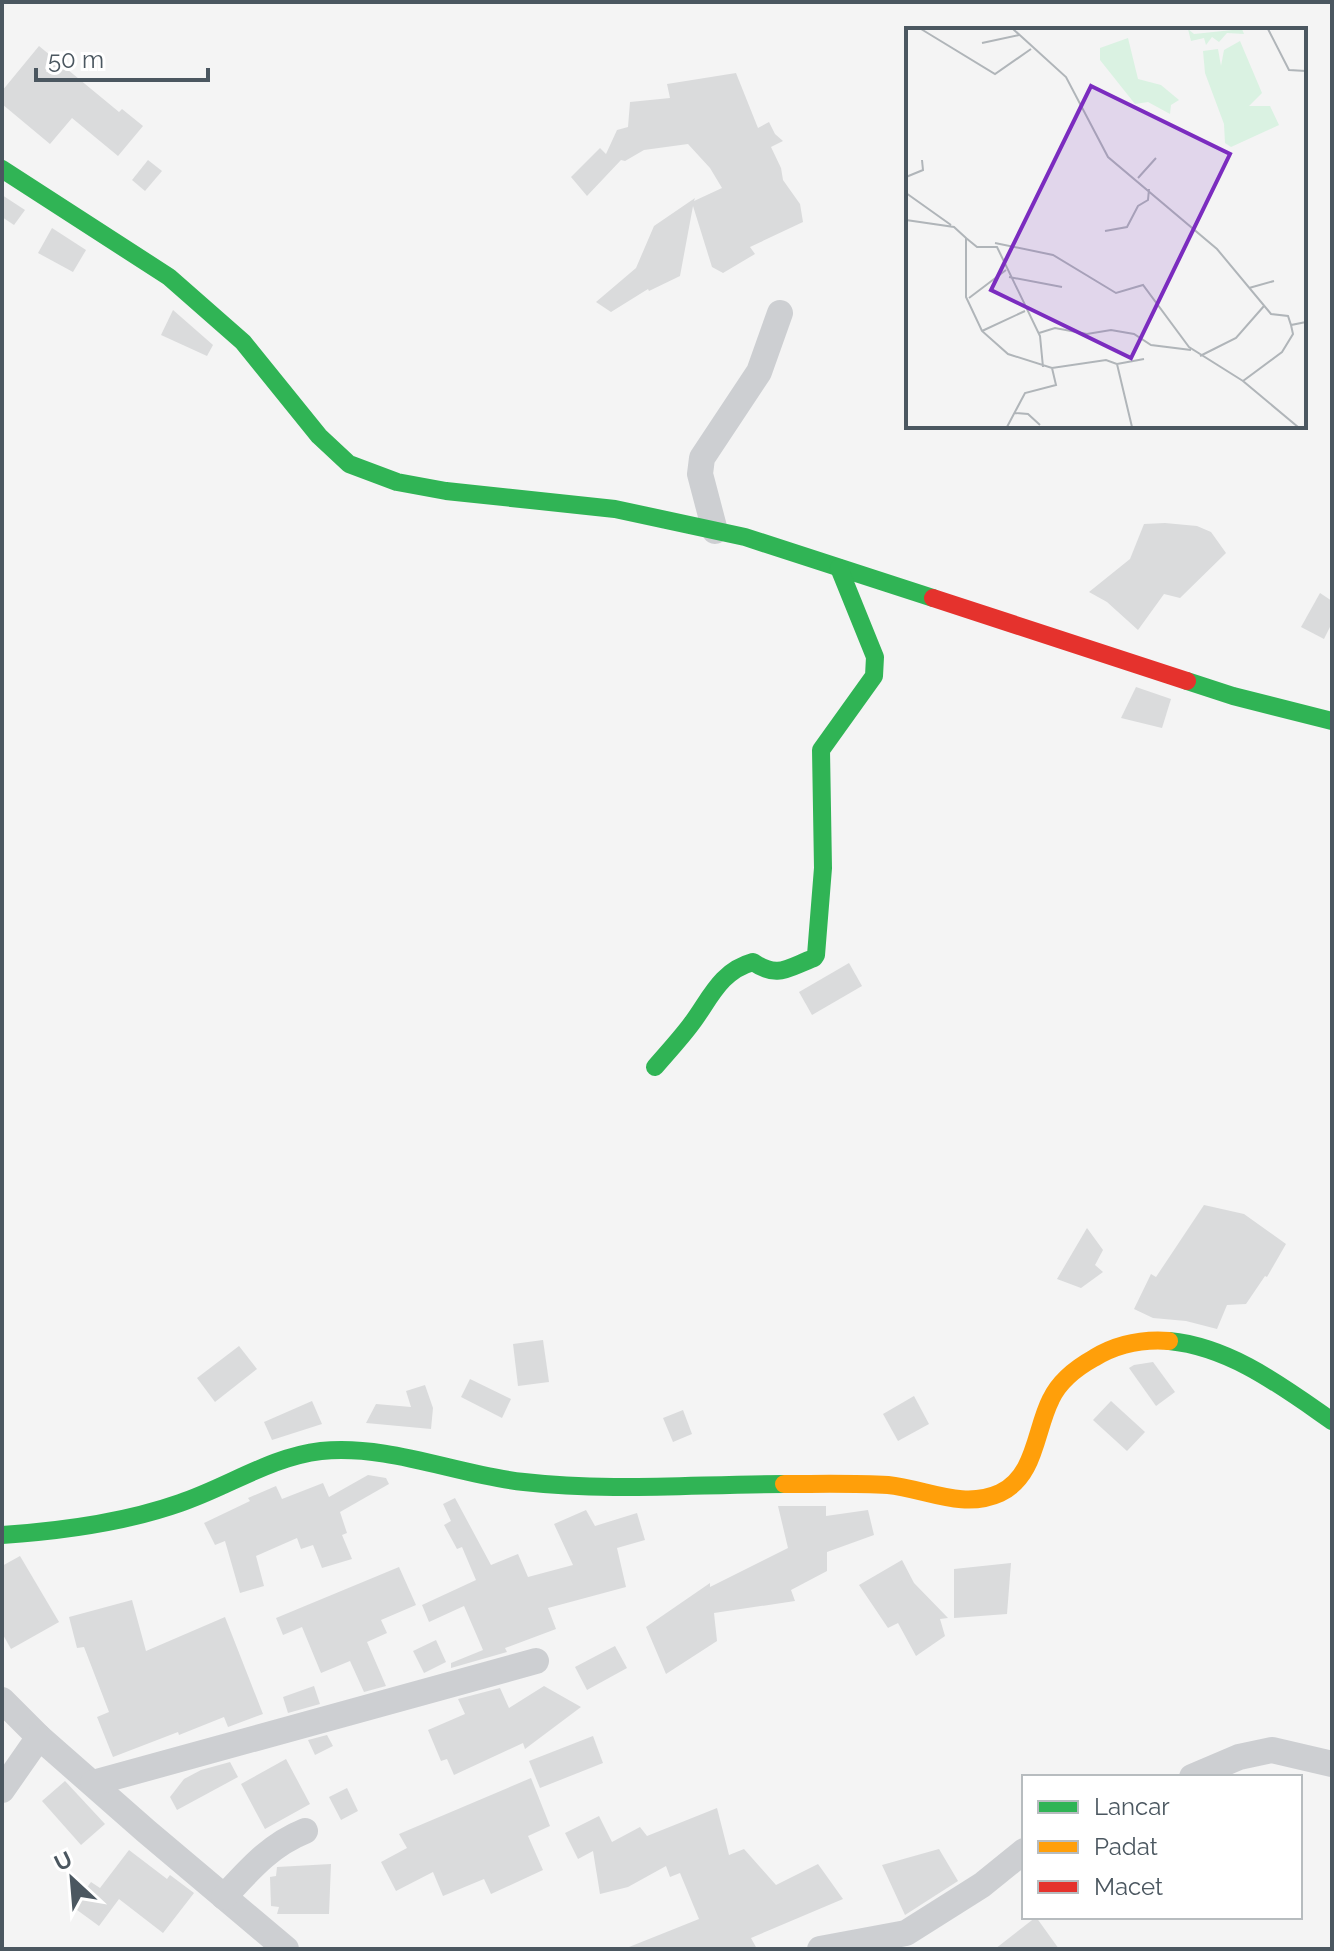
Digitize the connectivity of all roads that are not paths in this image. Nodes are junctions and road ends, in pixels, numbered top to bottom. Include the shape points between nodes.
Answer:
1 (2, 169) edge
2 (780, 313) dead end
3 (715, 531) junction
4 (839, 568) junction
5 (1332, 721) edge
6 (655, 1067) dead end
7 (1332, 1421) edge
8 (2, 1535) edge
9 (536, 1661) dead end
10 (2, 1700) edge
11 (39, 1737) junction
12 (1332, 1764) edge
13 (1197, 1775) edge
14 (93, 1783) junction
15 (2, 1790) edge
16 (305, 1831) dead end
17 (1022, 1853) edge
18 (224, 1897) junction
19 (286, 1949) edge
20 (820, 1949) edge

1 - 3 street via 169,277 243,342 319,436 349,464 397,482 446,491 615,509
2 - 3 street via 759,372 702,458 700,474
3 - 4 street
4 - 5 street via 1233,696
4 - 6 street via 876,668 821,750 823,868 816,955 775,972 753,962 742,965 711,991
7 - 8 street via 1236,1358 1193,1344 1154,1340 1110,1349 1077,1367 1058,1386 1021,1476 1008,1488 978,1500 901,1487 828,1483 528,1483 343,1450 291,1456 184,1502 117,1523
9 - 14 street
10 - 11 street
11 - 14 street
11 - 15 street
12 - 13 street via 1272,1750
14 - 18 street
16 - 18 street via 268,1852
17 - 20 street via 906,1933
18 - 19 street

